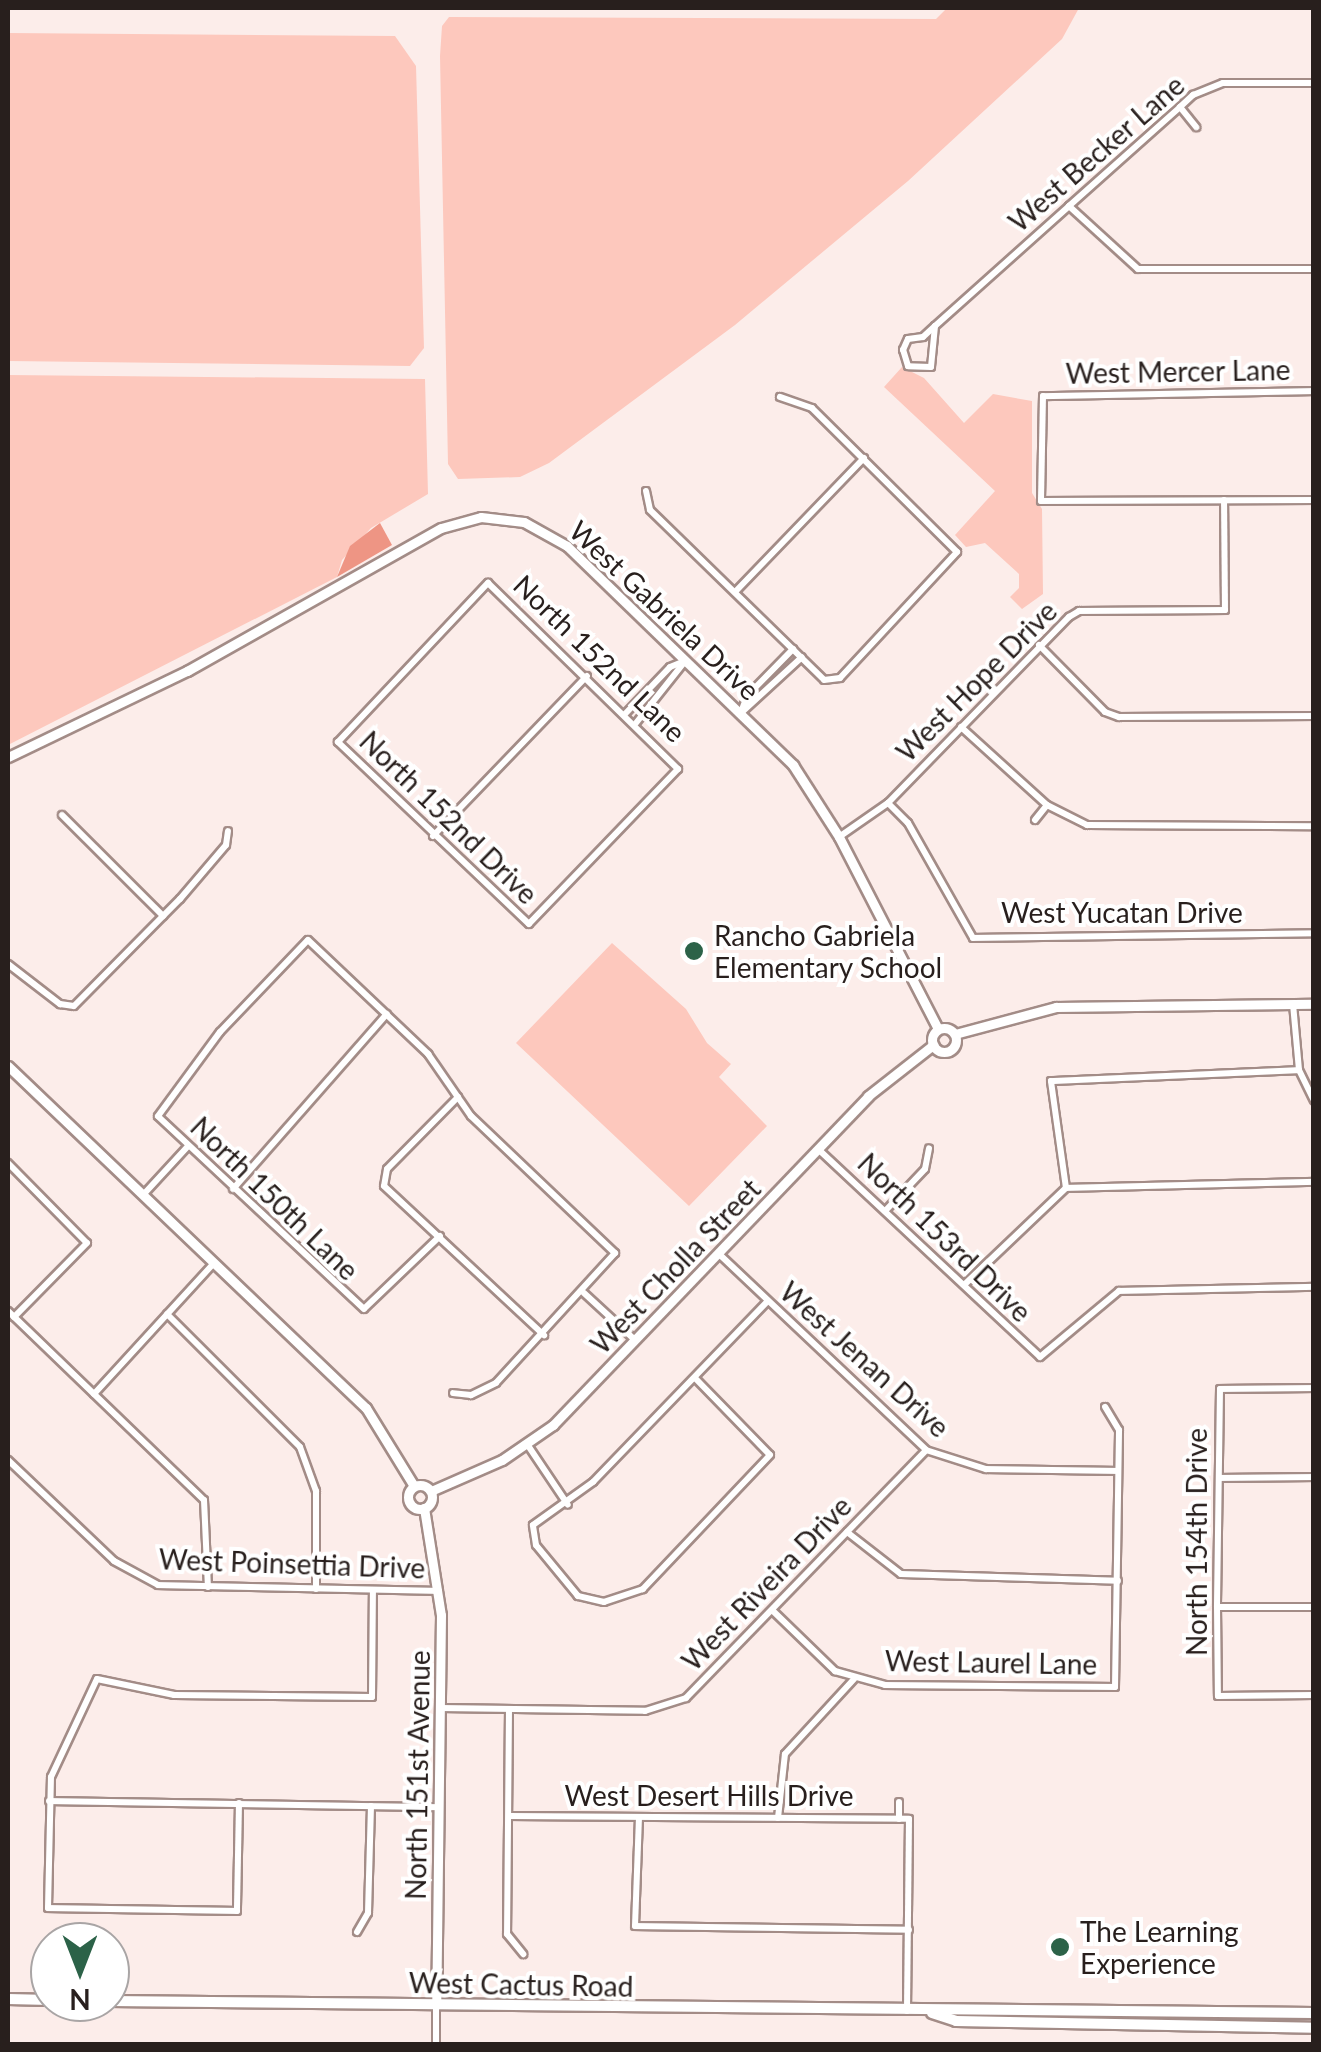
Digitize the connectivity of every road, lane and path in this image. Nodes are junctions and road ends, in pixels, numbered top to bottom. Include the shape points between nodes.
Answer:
1 (1314, 83) edge
2 (1180, 106) junction
3 (1196, 128) dead end
4 (1069, 206) junction
5 (1314, 269) edge
6 (935, 326) junction
7 (1314, 391) edge
8 (780, 397) dead end
9 (864, 458) junction
10 (646, 490) dead end
11 (1224, 500) junction
12 (1314, 500) edge
13 (735, 592) junction
14 (1040, 646) junction
15 (793, 649) junction
16 (802, 658) junction
17 (686, 660) junction
18 (587, 676) junction
19 (764, 679) junction
20 (773, 688) junction
21 (741, 712) junction
22 (625, 714) junction
23 (1314, 716) edge
24 (636, 724) junction
25 (961, 728) junction
26 (338, 742) joint
27 (8, 757) edge
28 (888, 802) junction
29 (1047, 806) junction
30 (62, 814) dead end
31 (1035, 820) dead end
32 (1314, 826) edge
33 (228, 830) dead end
34 (433, 836) junction
35 (839, 837) junction
36 (163, 916) junction
37 (529, 924) joint
38 (1314, 933) edge
39 (8, 964) edge
40 (1292, 1004) junction
41 (1314, 1004) edge
42 (386, 1014) junction
43 (938, 1029) junction
44 (955, 1034) junction
45 (933, 1045) junction
46 (8, 1066) edge
47 (1299, 1070) junction
48 (458, 1097) junction
49 (1314, 1101) edge
50 (188, 1146) junction
51 (929, 1148) dead end
52 (818, 1149) junction
53 (8, 1163) edge
54 (1314, 1182) edge
55 (1066, 1188) junction
56 (234, 1189) junction
57 (143, 1195) junction
58 (887, 1210) junction
59 (440, 1236) junction
60 (718, 1253) junction
61 (214, 1263) junction
62 (964, 1285) junction
63 (1314, 1287) edge
64 (584, 1292) junction
65 (767, 1302) junction
66 (11, 1314) edge
67 (168, 1314) junction
68 (544, 1335) junction
69 (635, 1340) junction
70 (695, 1378) junction
71 (1314, 1388) edge
72 (453, 1392) dead end
73 (94, 1394) junction
74 (1104, 1406) dead end
75 (527, 1444) junction
76 (926, 1450) junction
77 (8, 1460) edge
78 (1118, 1471) junction
79 (1314, 1477) edge
80 (1218, 1478) junction
81 (414, 1486) junction
82 (431, 1491) junction
83 (568, 1504) junction
84 (424, 1508) junction
85 (847, 1532) junction
86 (1118, 1581) junction
87 (208, 1587) junction
88 (316, 1589) junction
89 (373, 1590) junction
90 (440, 1591) junction
91 (1217, 1607) junction
92 (1314, 1608) edge
93 (772, 1610) junction
94 (854, 1678) junction
95 (1314, 1696) edge
96 (440, 1708) junction
97 (509, 1708) junction
98 (49, 1801) junction
99 (900, 1802) dead end
100 (239, 1803) junction
101 (371, 1806) junction
102 (439, 1807) junction
103 (509, 1816) junction
104 (639, 1817) junction
105 (778, 1818) junction
106 (904, 1819) junction
107 (910, 1930) junction
108 (357, 1932) dead end
109 (523, 1954) dead end
110 (130, 2001) edge
111 (436, 2005) junction
112 (1095, 2008) junction
113 (1196, 2011) junction
114 (907, 2012) junction
115 (931, 2013) junction
116 (1314, 2013) edge
117 (1024, 2022) junction
118 (1184, 2025) junction
119 (1314, 2028) edge
120 (436, 2044) edge

1 - 2 street, West Becker Lane via 1223,84
2 - 3 street
2 - 4 street, West Becker Lane
4 - 5 street via 1138,269
4 - 6 street, West Becker Lane
6 - 6 street, West Becker Lane via 908,339 908,366 931,367
7 - 11 street, West Mercer Lane via 1042,396 1041,501
8 - 9 street via 812,408
9 - 13 street
9 - 16 street via 957,552 832,682
10 - 13 street via 650,510
11 - 12 street
11 - 14 street, West Hope Drive via 1225,610 1079,611
13 - 15 street
14 - 23 street via 1105,712 1119,717
14 - 25 street, West Hope Drive
15 - 16 street
15 - 19 street
16 - 20 street
17 - 21 street, West Gabriela Drive
17 - 22 street via 670,667
17 - 24 street
17 - 27 street, West Gabriela Drive via 556,538 524,522 480,517 441,528 227,650
18 - 22 street, North 152nd Lane
18 - 26 street, North 152nd Lane via 488,583
18 - 34 street
19 - 20 street
19 - 21 street
20 - 21 street
21 - 35 street, West Gabriela Drive via 793,765
22 - 24 street, North 152nd Lane
24 - 37 street, North 152nd Lane via 678,769
25 - 28 street, West Hope Drive
25 - 29 street
26 - 34 street, North 152nd Drive
28 - 35 street, West Hope Drive
28 - 38 street, West Yucatan Drive via 908,823 973,938
29 - 31 street
29 - 32 street via 1087,825
30 - 36 street
33 - 36 street via 226,844
34 - 37 street, North 152nd Drive
35 - 43 street, West Gabriela Drive
36 - 39 street via 67,1008
40 - 41 street
40 - 44 street via 1056,1007
40 - 47 street
42 - 48 street via 428,1054
42 - 50 street, North 150th Lane via 308,940 220,1032 158,1116
42 - 56 street
43 - 44 street
43 - 45 street
44 - 45 street, West Cholla Street via 948,1052
45 - 52 street, West Cholla Street via 878,1087
46 - 57 street
47 - 49 street
47 - 55 street via 1062,1076 1049,1088
48 - 59 street via 381,1178
48 - 64 street via 616,1253
50 - 56 street, North 150th Lane
50 - 57 street
51 - 58 street via 925,1169
52 - 58 street, North 153rd Drive
52 - 60 street, West Cholla Street
53 - 66 street via 86,1243
54 - 55 street
55 - 62 street
56 - 59 street, North 150th Lane via 364,1309
57 - 61 street
58 - 62 street, North 153rd Drive
59 - 68 street
60 - 65 street, West Jenan Drive
60 - 69 street, West Cholla Street
61 - 67 street
61 - 81 street via 366,1408
62 - 63 street, North 153rd Drive via 1040,1357 1120,1291
64 - 68 street
64 - 69 street
65 - 70 street
65 - 76 street, West Jenan Drive
66 - 73 street
67 - 73 street
67 - 88 street via 300,1447 316,1491
68 - 72 street via 496,1383 471,1395
69 - 75 street, West Cholla Street
70 - 83 street
70 - 83 street via 770,1455 643,1589 604,1602 564,1583 529,1532
71 - 80 street, North 154th Drive via 1220,1389
73 - 87 street via 204,1500
74 - 78 street via 1119,1430
75 - 82 street, West Cholla Street
75 - 83 street
76 - 78 street, West Jenan Drive via 986,1469
76 - 85 street, West Riveira Drive
77 - 87 street, West Poinsettia Drive via 136,1578
78 - 86 street
79 - 80 street
80 - 91 street, North 154th Drive
81 - 82 street
81 - 84 street, North 151st Avenue via 408,1500
82 - 84 street
84 - 90 street, North 151st Avenue
85 - 86 street via 900,1574
85 - 93 street, West Riveira Drive
86 - 94 street, West Laurel Lane via 1115,1687 885,1686
87 - 88 street, West Poinsettia Drive
88 - 89 street, West Poinsettia Drive
89 - 90 street, West Poinsettia Drive
89 - 98 street via 372,1697 174,1696 96,1679 55,1762
90 - 96 street, North 151st Avenue
91 - 92 street
91 - 95 street, North 154th Drive via 1218,1696
93 - 94 street, West Laurel Lane via 835,1671
93 - 97 street, West Riveira Drive via 670,1706
94 - 105 street via 786,1754
96 - 97 street, West Riveira Drive
96 - 102 street, North 151st Avenue
97 - 103 street
98 - 100 street
98 - 100 street via 48,1908 237,1911
99 - 106 street
100 - 101 street
101 - 102 street
101 - 108 street via 368,1913
102 - 111 street, North 151st Avenue
103 - 104 street, West Desert Hills Drive
103 - 109 street via 507,1934
104 - 105 street, West Desert Hills Drive
104 - 107 street via 635,1926
105 - 106 street, West Desert Hills Drive
106 - 107 street
107 - 114 street
110 - 111 main road, West Cactus Road
111 - 114 main road, West Cactus Road
111 - 120 street, North 151st Avenue
112 - 113 main road, West Cactus Road
112 - 115 main road, West Cactus Road via 959,2006
112 - 117 main road via 1082,2018
113 - 116 main road, West Cactus Road
113 - 118 main road
114 - 115 main road, West Cactus Road
115 - 117 main road, West Cactus Road via 956,2022
117 - 118 main road, West Cactus Road
118 - 119 main road, West Cactus Road

